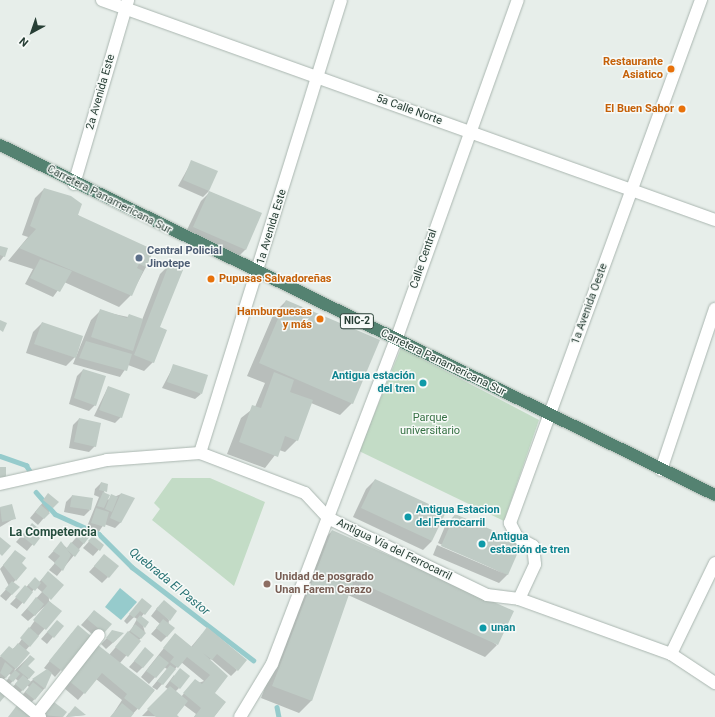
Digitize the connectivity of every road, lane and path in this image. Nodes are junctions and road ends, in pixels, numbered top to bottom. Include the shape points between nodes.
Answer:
1 (102, 0) edge
2 (341, 0) edge
3 (518, 0) edge
4 (701, 0) edge
5 (127, 4) edge
6 (317, 77) junction
7 (468, 132) junction
8 (0, 145) edge
9 (74, 184) junction
10 (632, 190) junction
11 (715, 220) edge
12 (258, 274) junction
13 (715, 309) edge
14 (396, 340) junction
15 (550, 416) junction
16 (200, 454) junction
17 (661, 470) junction
18 (0, 484) edge
19 (715, 495) edge
20 (328, 518) junction
21 (715, 563) edge
22 (519, 599) junction
23 (99, 635) dead end
24 (671, 654) junction
25 (715, 683) edge
26 (0, 684) edge
27 (244, 715) edge
28 (39, 716) edge

1 - 5 street, 5a Calle Norte
2 - 6 street, 1a Avenida Este
3 - 7 street, Calle Central
4 - 10 street, 1a Avenida Oeste
5 - 6 street, 5a Calle Norte
5 - 9 street, 2a Avenida Este
6 - 7 street, 5a Calle Norte
6 - 12 street, 1a Avenida Este
7 - 10 street, 5a Calle Norte
7 - 14 street, Calle Central
8 - 9 highway, Carretera Panamericana Sur / NIC-2
9 - 12 highway, Carretera Panamericana Sur / NIC-2
10 - 11 street, 5a Calle Norte
10 - 15 street, 1a Avenida Oeste
12 - 14 highway, Carretera Panamericana Sur / NIC-2
12 - 16 street, 1a Avenida Este
13 - 17 street
14 - 15 highway, Carretera Panamericana Sur / NIC-2
14 - 20 street, Calle Central
15 - 17 highway, Carretera Panamericana Sur / NIC-2
15 - 22 street, 1a Avenida Oeste via 510,523 517,537 533,546 535,564
16 - 18 street, Antigua Vía del Ferrocarril via 107,460
16 - 20 street, Antigua Vía del Ferrocarril via 305,493
17 - 19 highway, Carretera Panamericana Sur / NIC-2
20 - 22 street, Antigua Vía del Ferrocarril via 487,595
20 - 27 street, Calle Central via 272,664
21 - 24 street
22 - 24 street, Antigua Vía del Ferrocarril
23 - 28 street
24 - 25 street, Antigua Vía del Ferrocarril
26 - 28 street

